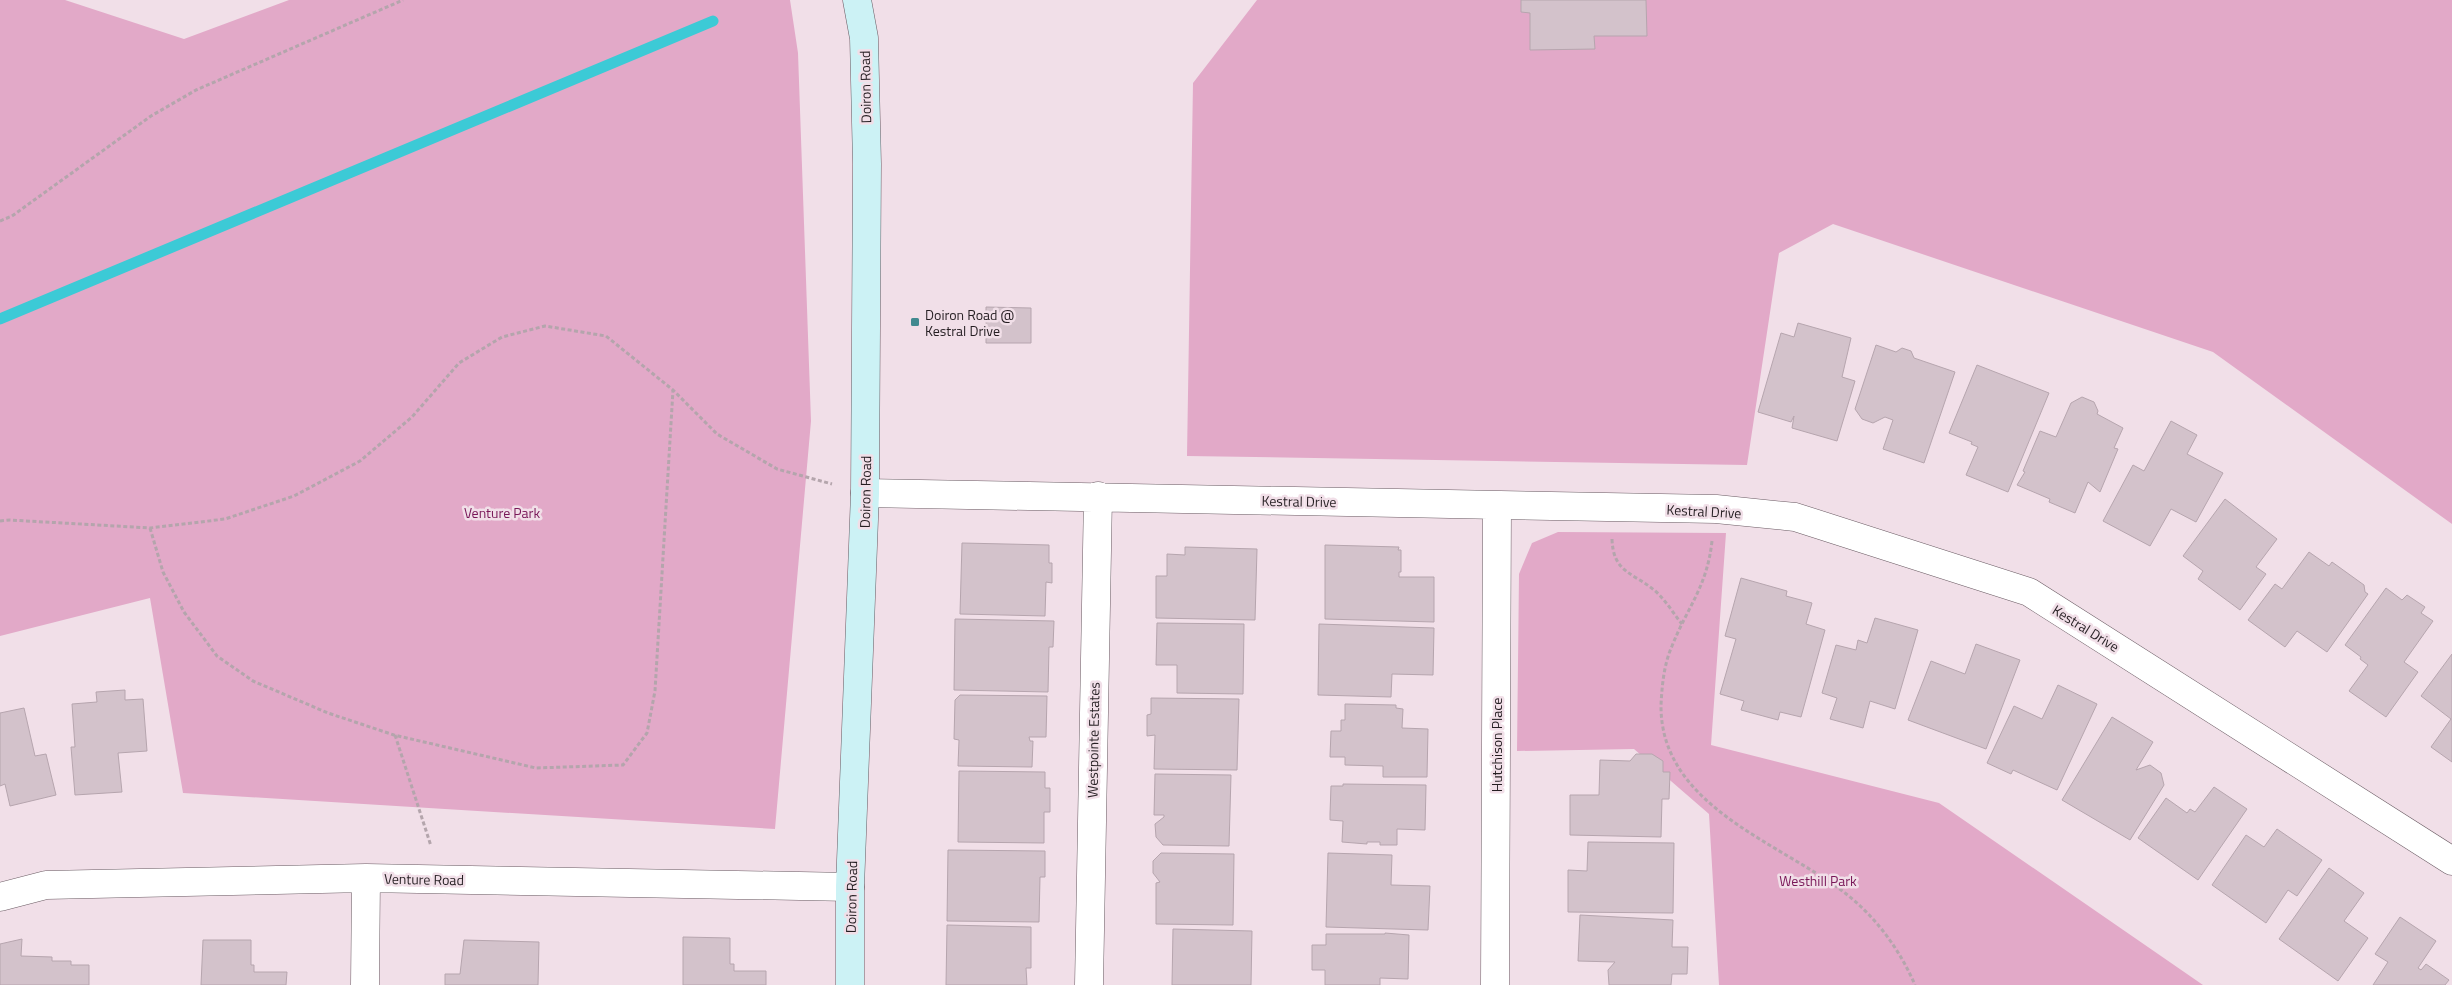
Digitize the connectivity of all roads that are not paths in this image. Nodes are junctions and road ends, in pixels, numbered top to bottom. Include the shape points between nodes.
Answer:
1 (857, 0) edge
2 (866, 493) junction
3 (1098, 496) junction
4 (1498, 505) junction
5 (2452, 860) edge
6 (366, 878) junction
7 (850, 887) junction
8 (0, 897) edge
9 (365, 985) edge
10 (850, 985) edge
11 (1089, 985) edge
12 (1494, 985) edge

1 - 2 street, Doiron Road via 864,38 867,164
2 - 3 street, Kestral Drive
2 - 7 street, Doiron Road
3 - 4 street, Kestral Drive
3 - 11 street, Westpointe Estates
4 - 5 street, Kestral Drive via 1716,509 1795,517 2029,592
4 - 12 street, Hutchison Place
6 - 7 street, Venture Road
6 - 8 street, Venture Road via 46,885
6 - 9 street
7 - 10 street, Doiron Road

